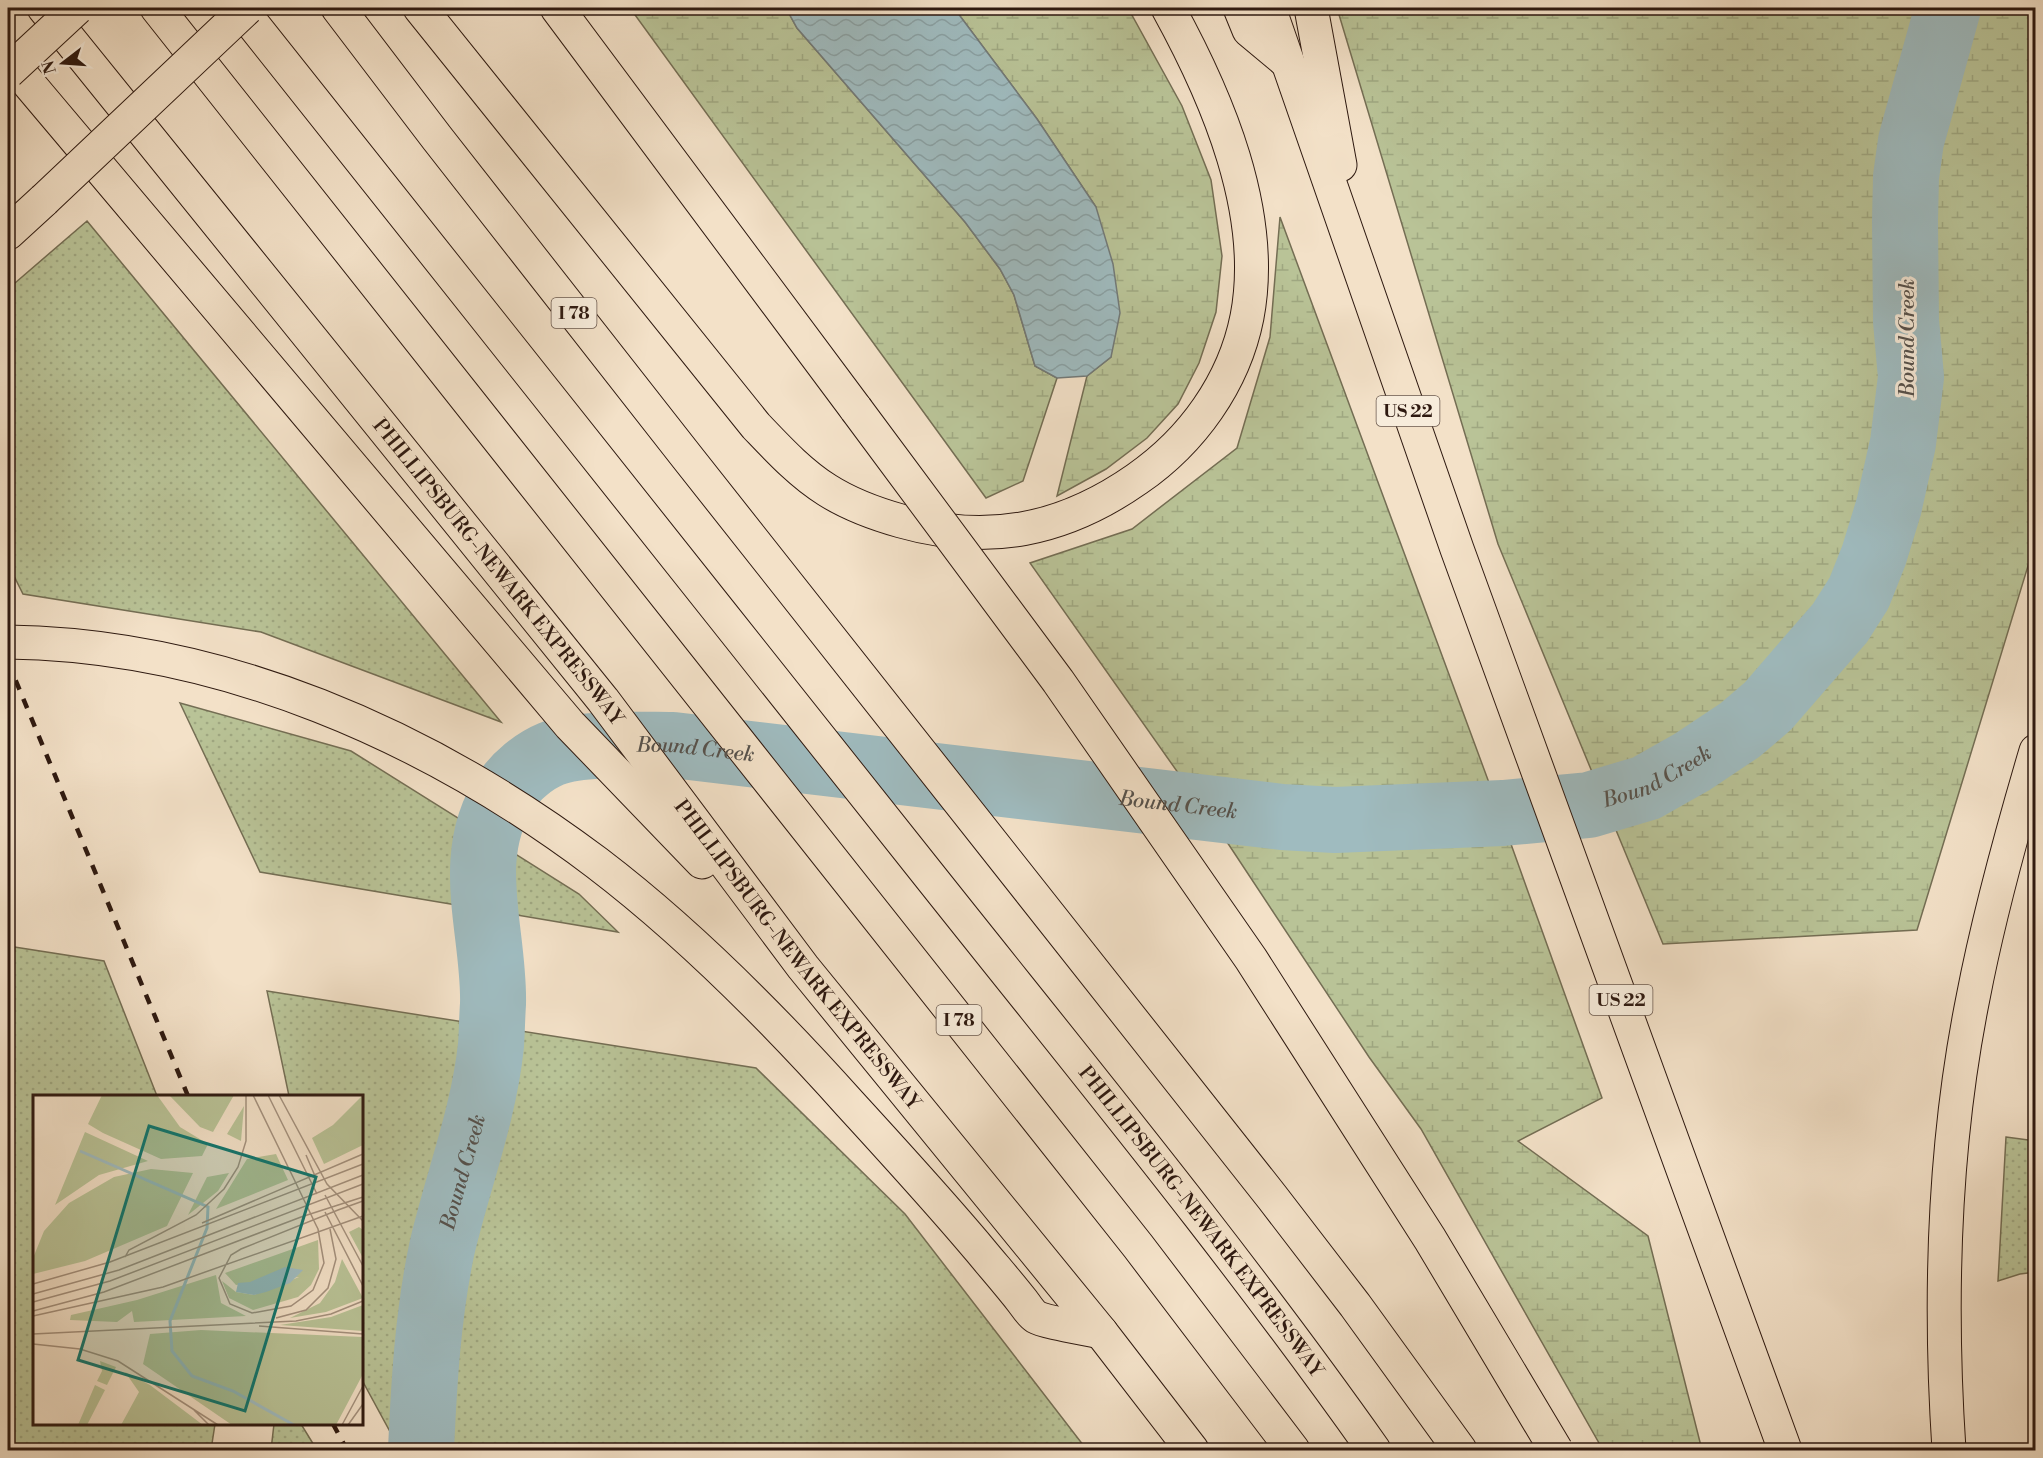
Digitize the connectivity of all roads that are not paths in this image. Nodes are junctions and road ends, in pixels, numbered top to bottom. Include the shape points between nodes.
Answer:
1 (44, 8) edge
2 (77, 8) edge
3 (157, 8) edge
4 (240, 8) edge
5 (247, 8) edge
6 (338, 8) edge
7 (420, 8) edge
8 (557, 8) edge
9 (1168, 8) edge
10 (1240, 8) edge
11 (1269, 8) edge
12 (1311, 8) edge
13 (8, 59) edge
14 (1287, 62) junction
15 (8, 72) edge
16 (8, 233) edge
17 (1360, 273) junction
18 (8, 642) edge
19 (2036, 751) edge
20 (803, 967) junction
21 (1101, 1332) junction
22 (1192, 1450) edge
23 (1293, 1450) edge
24 (1374, 1450) edge
25 (1460, 1450) edge
26 (1556, 1450) edge
27 (1785, 1450) edge
28 (1949, 1450) edge

1 - 20 highway, PHILLIPSBURG-NEWARK EXPRESSWAY via 603,700
2 - 15 highway, bridge
3 - 23 highway, I 78 via 1138,1246
4 - 24 highway, PHILLIPSBURG-NEWARK EXPRESSWAY via 1171,1181
5 - 16 highway, bridge
6 - 25 highway, I 78 via 1272,1197
7 - 9 highway via 780,452 827,490 858,506 917,526 983,533 1012,532 1069,516 1097,504 1149,471 1193,430 1212,402 1238,347 1250,291 1246,211 1215,108
8 - 26 highway, bridge via 1058,681 1251,959 1430,1239
10 - 14 highway via 1249,30
11 - 14 highway
12 - 17 highway, US 22
13 - 20 highway via 570,725
14 - 17 highway
17 - 27 highway, US 22
18 - 21 highway via 151,657 277,689 392,737 516,807 642,899 769,1018 940,1203 1036,1317
19 - 28 highway via 1986,933 1961,1066 1946,1199 1944,1336
20 - 21 highway, PHILLIPSBURG-NEWARK EXPRESSWAY
21 - 22 highway, PHILLIPSBURG-NEWARK EXPRESSWAY

